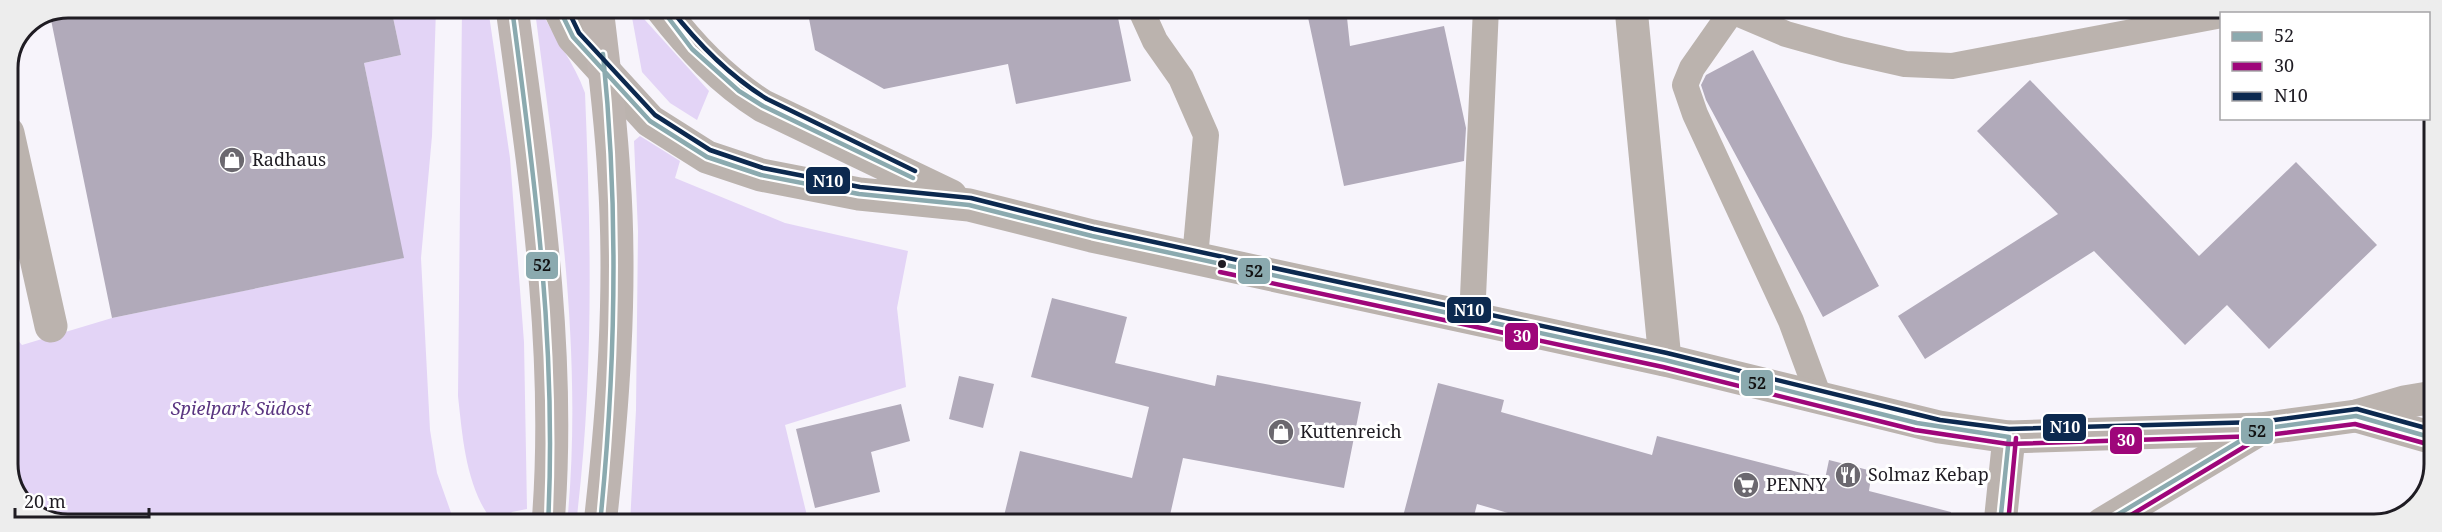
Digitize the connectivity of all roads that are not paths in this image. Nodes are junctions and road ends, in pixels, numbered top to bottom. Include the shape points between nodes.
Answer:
1 (513, 18) edge
2 (563, 18) edge
3 (598, 18) edge
4 (669, 18) edge
5 (1145, 18) edge
6 (1486, 18) edge
7 (1632, 18) edge
8 (1724, 18) edge
9 (1748, 18) edge
10 (2206, 18) edge
11 (605, 75) junction
12 (18, 178) edge
13 (969, 205) junction
14 (1195, 258) junction
15 (1472, 319) junction
16 (51, 326) dead end
17 (1665, 360) junction
18 (1819, 397) junction
19 (2424, 399) edge
20 (2356, 416) junction
21 (2260, 429) junction
22 (2424, 435) edge
23 (2009, 437) junction
24 (549, 514) edge
25 (601, 514) edge
26 (2002, 514) edge
27 (2120, 514) edge

1 - 24 main road via 548,311 552,458
2 - 11 street via 573,38
3 - 11 main road
4 - 13 street via 692,49 740,91 764,106
5 - 14 lane via 1155,41 1181,78 1206,135
6 - 15 lane
7 - 17 street
8 - 18 lane via 1685,85 1791,321
9 - 10 lane via 1786,34 1843,50 1905,64 1952,66
11 - 13 street via 650,121 707,158 805,185
11 - 25 main road via 614,178 615,267 608,450
12 - 16 street
13 - 14 street
14 - 15 street
15 - 17 street
17 - 18 street
18 - 23 street via 1917,423
19 - 20 street
20 - 21 street
20 - 22 street
21 - 23 street
21 - 27 street
23 - 26 street

